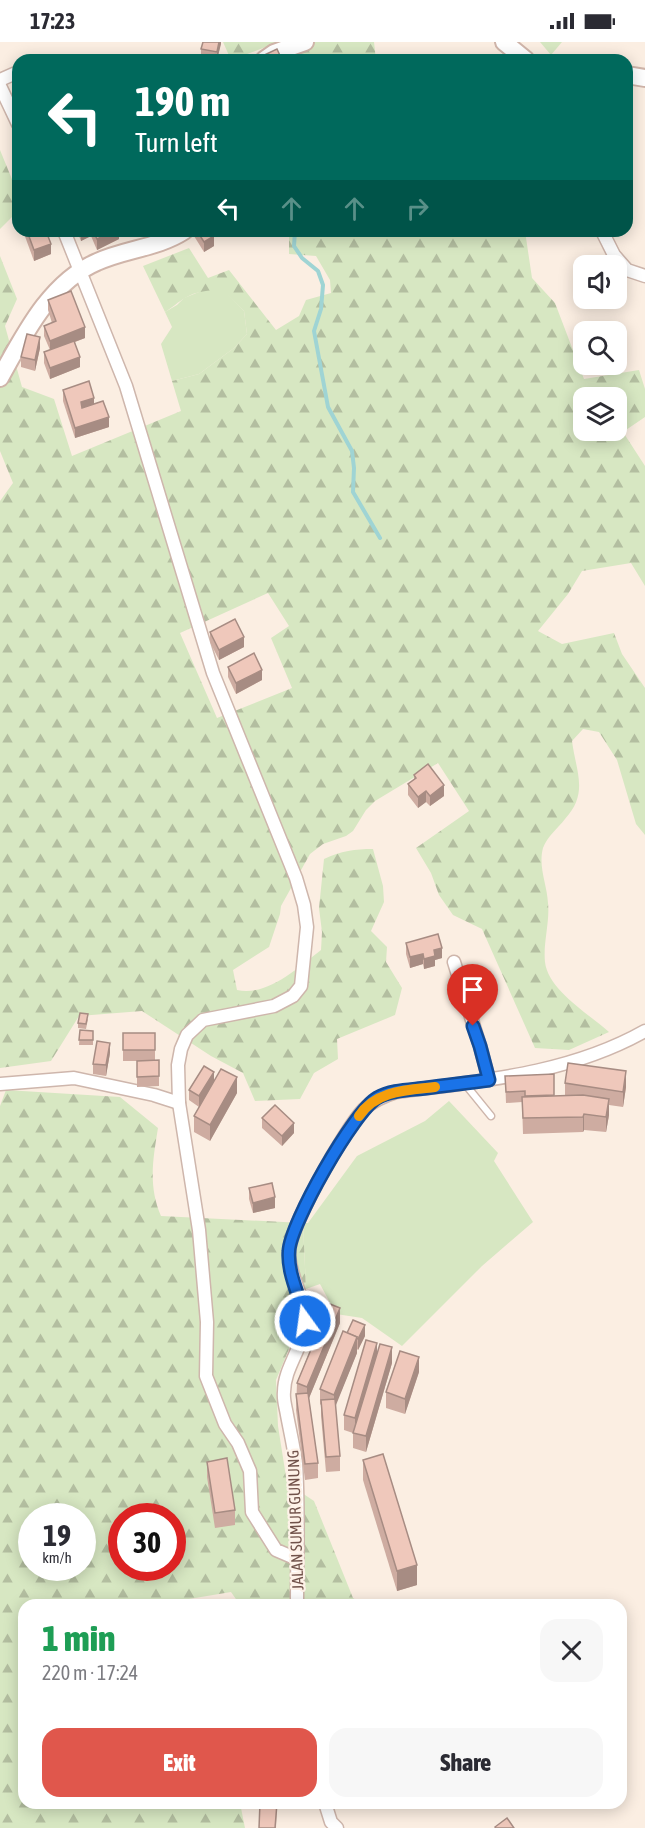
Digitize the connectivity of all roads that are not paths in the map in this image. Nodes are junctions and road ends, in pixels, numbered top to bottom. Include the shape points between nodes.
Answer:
1 (305, 42) edge
2 (504, 42) edge
3 (276, 54) edge
4 (519, 54) edge
5 (0, 86) edge
6 (12, 111) edge
7 (66, 237) edge
8 (172, 237) edge
9 (606, 237) edge
10 (79, 270) junction
11 (645, 276) edge
12 (0, 378) edge
13 (454, 962) dead end
14 (645, 1031) edge
15 (489, 1080) junction
16 (464, 1083) junction
17 (0, 1084) edge
18 (179, 1102) junction
19 (491, 1116) dead end
20 (297, 1559) junction
21 (297, 1599) edge
22 (327, 1809) edge
23 (337, 1828) edge

1 - 3 street
2 - 4 street
5 - 6 street
7 - 10 street
8 - 10 street
9 - 11 street via 627,270
10 - 12 street via 51,297
10 - 18 street via 126,386 213,673 296,878 307,927 301,986 293,996 274,1006 203,1020 187,1035 178,1065
13 - 15 street
14 - 15 street, JALAN SUMUR GUNUNG via 559,1067
15 - 16 street, JALAN SUMUR GUNUNG
16 - 19 lane
16 - 20 street, JALAN SUMUR GUNUNG via 376,1098 332,1156 296,1222 289,1251 291,1273 305,1321 283,1394 296,1462
17 - 18 street via 74,1078
18 - 20 street via 199,1230 207,1322 206,1376 250,1471 252,1512 276,1550
20 - 21 street, JALAN SUMUR GUNUNG
22 - 23 street

